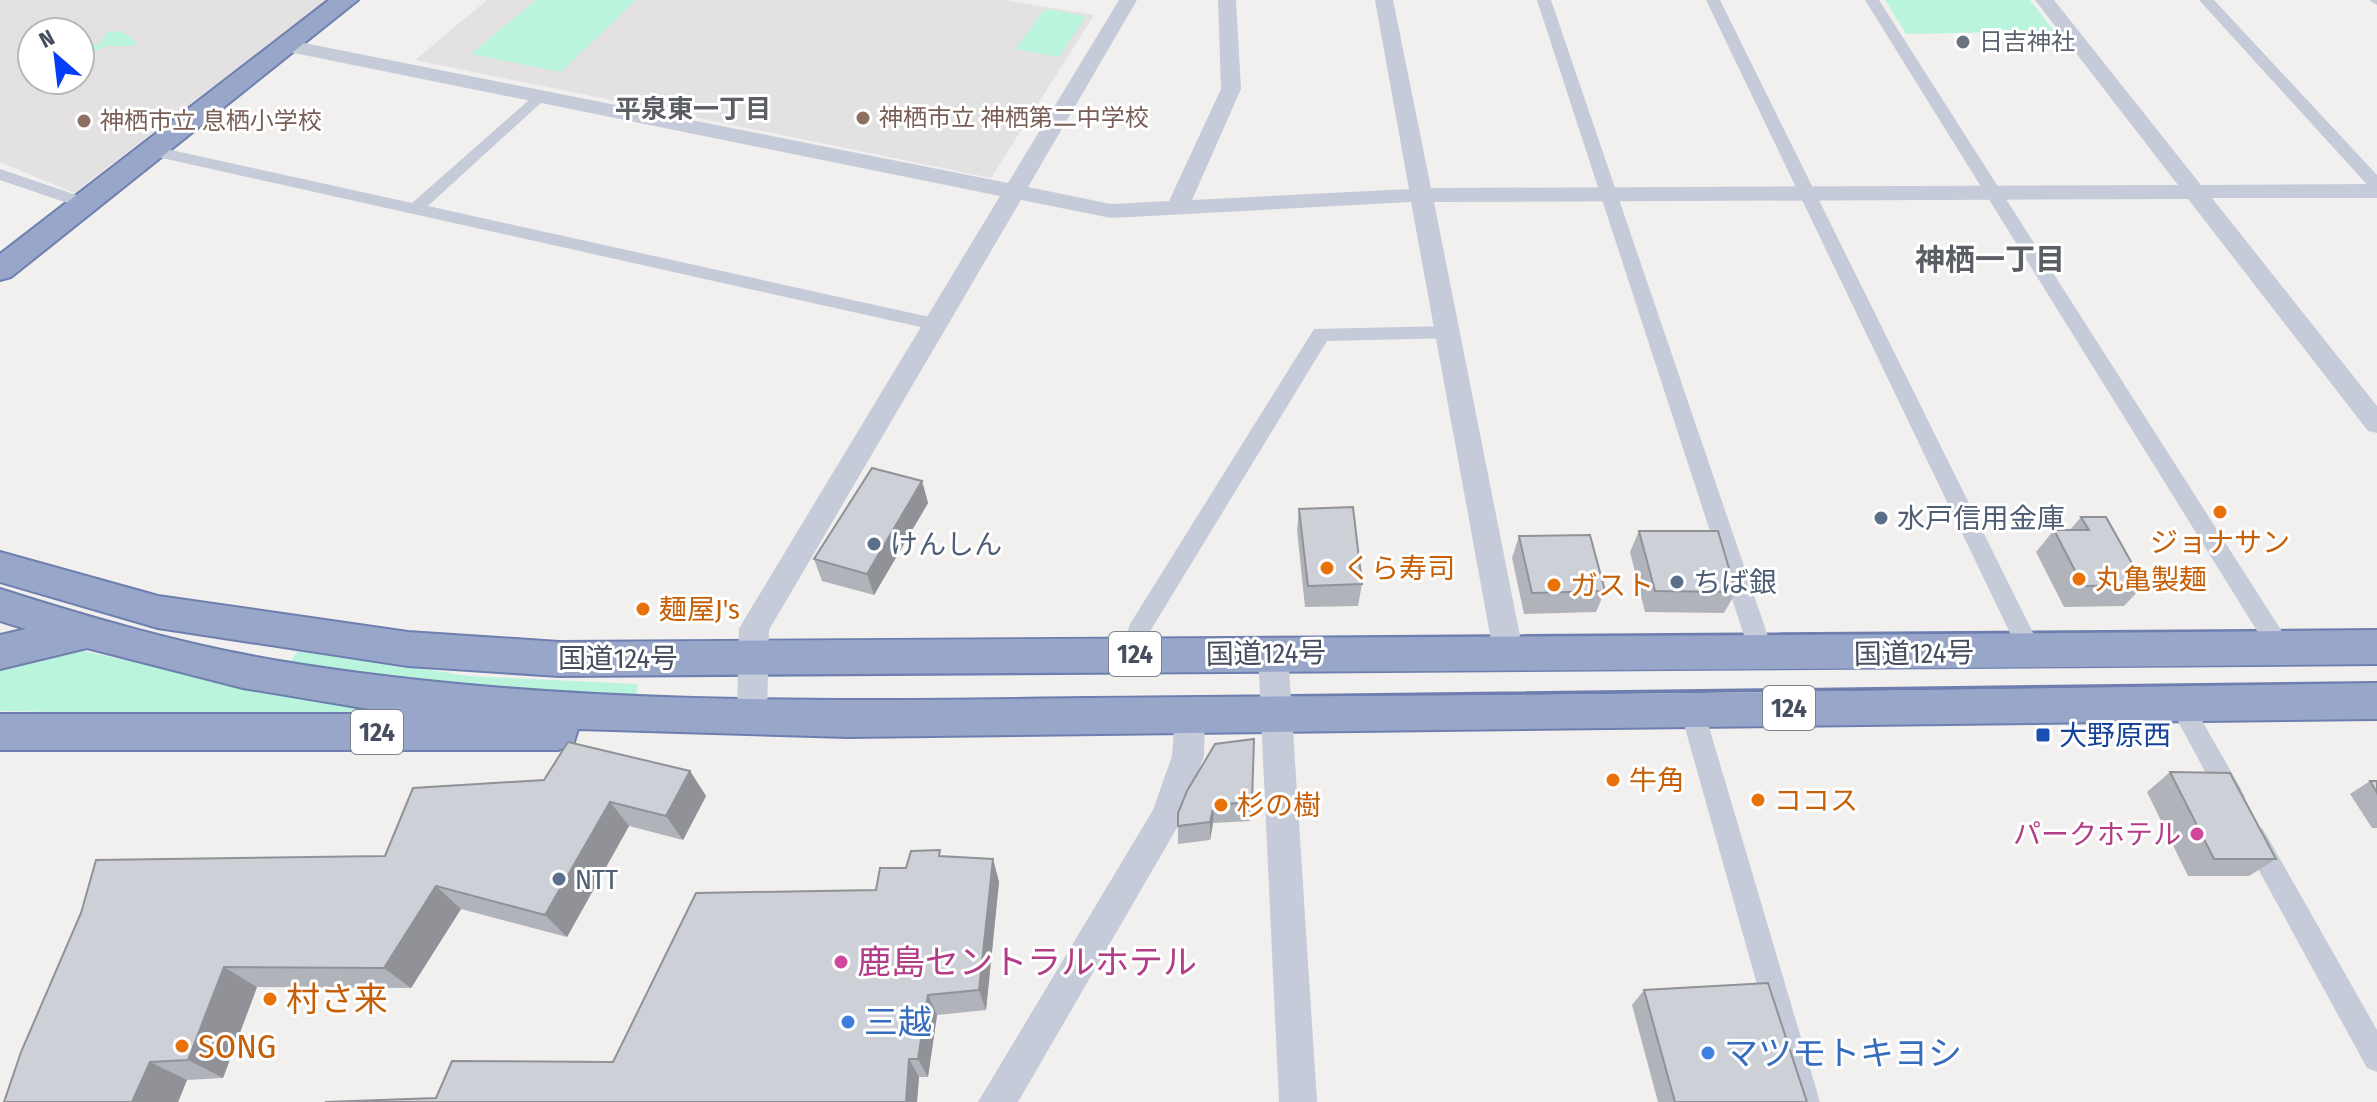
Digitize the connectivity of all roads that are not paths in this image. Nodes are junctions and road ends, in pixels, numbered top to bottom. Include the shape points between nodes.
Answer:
1 (345, 0) edge
2 (1128, 0) edge
3 (1227, 0) edge
4 (1384, 0) edge
5 (1544, 0) edge
6 (1713, 0) edge
7 (1872, 0) edge
8 (2044, 0) edge
9 (2206, 0) edge
10 (289, 46) junction
11 (538, 97) junction
12 (153, 151) junction
13 (0, 174) edge
14 (2377, 188) edge
15 (1991, 191) junction
16 (1015, 192) junction
17 (1808, 193) junction
18 (2195, 193) junction
19 (1608, 194) junction
20 (1423, 195) junction
21 (85, 204) junction
22 (1177, 208) junction
23 (414, 210) junction
24 (0, 270) edge
25 (934, 324) junction
26 (1447, 333) junction
27 (2377, 424) edge
28 (0, 567) edge
29 (0, 605) edge
30 (158, 612) junction
31 (85, 633) junction
32 (2377, 647) edge
33 (2280, 648) junction
34 (1508, 651) junction
35 (2030, 651) junction
36 (0, 652) edge
37 (1273, 653) junction
38 (1133, 654) junction
39 (1762, 654) junction
40 (753, 658) junction
41 (2377, 701) edge
42 (2180, 703) junction
43 (1692, 710) junction
44 (1190, 715) junction
45 (1275, 715) junction
46 (752, 718) junction
47 (0, 732) edge
48 (2377, 1058) edge
49 (997, 1102) edge
50 (1298, 1102) edge
51 (1805, 1102) edge

1 - 10 highway
2 - 16 street
3 - 22 street via 1231,89
4 - 20 street
5 - 19 street
6 - 17 street
7 - 15 street
8 - 18 street
9 - 14 street
10 - 11 street
10 - 12 highway
11 - 16 street
11 - 23 street
12 - 21 highway
12 - 23 street
13 - 21 street
14 - 18 street
15 - 17 street
15 - 18 street
15 - 33 street
16 - 22 street via 1111,211
16 - 25 street
17 - 19 street
17 - 35 street
18 - 27 street
19 - 20 street
19 - 39 street
20 - 22 street
20 - 26 street
21 - 24 highway
23 - 25 street
25 - 40 street via 754,629
26 - 34 street
26 - 38 street via 1321,334 1138,631
28 - 30 highway, 国道124号 / 124
29 - 31 highway, 国道124号 / 124
30 - 31 highway, 国道124号 / 124
30 - 40 highway, 国道124号 / 124 via 408,649 559,659
31 - 36 highway, 国道124号 / 124
31 - 46 highway, 国道124号 / 124 via 277,678 392,694 565,711
32 - 33 highway, 国道124号 / 124
33 - 35 highway, 国道124号 / 124
34 - 37 highway, 国道124号 / 124
34 - 39 highway, 国道124号 / 124
35 - 39 highway, 国道124号 / 124
37 - 38 highway, 国道124号 / 124
37 - 45 street
38 - 40 highway, 国道124号 / 124
40 - 46 street
41 - 42 highway, 国道124号 / 124
42 - 43 highway, 国道124号 / 124
42 - 48 street
43 - 45 highway, 国道124号 / 124
43 - 51 street
44 - 45 highway, 国道124号 / 124
44 - 46 highway, 国道124号 / 124
44 - 49 street via 1188,756 1167,816
45 - 50 street
46 - 47 highway, 国道124号 / 124 via 561,732

